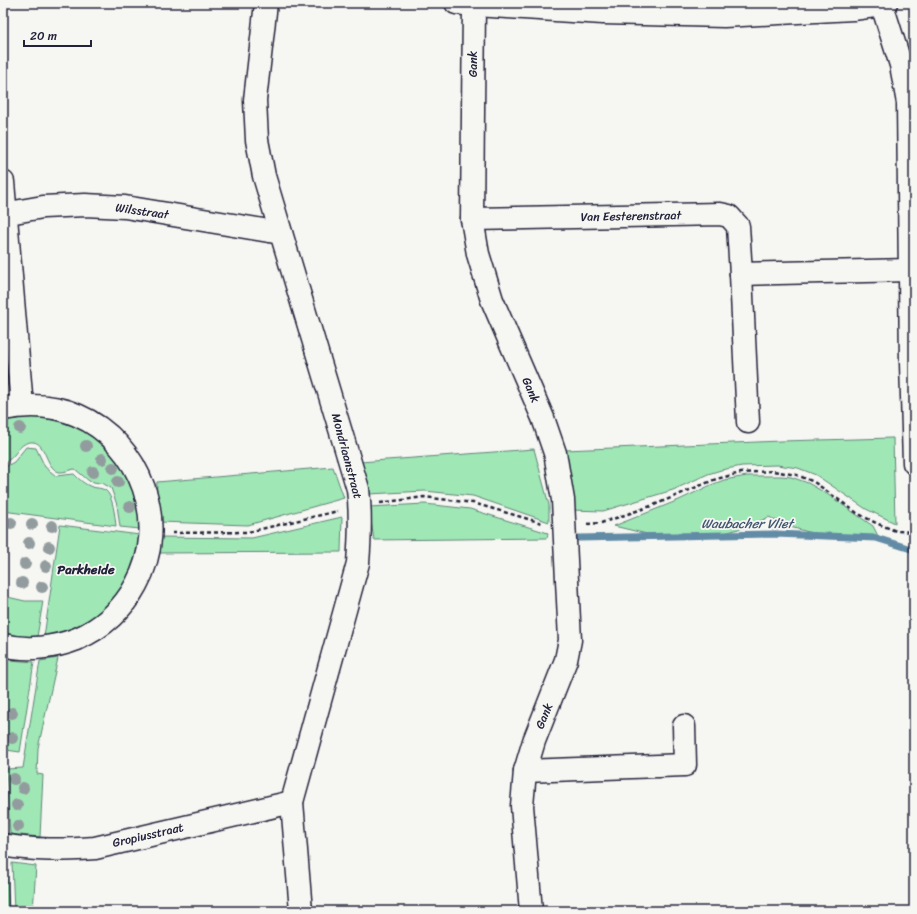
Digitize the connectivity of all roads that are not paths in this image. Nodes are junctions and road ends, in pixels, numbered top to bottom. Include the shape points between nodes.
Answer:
1 (266, 3) edge
2 (465, 4) edge
3 (884, 4) edge
4 (724, 10) edge
5 (3, 182) edge
6 (4, 214) edge
7 (472, 219) junction
8 (281, 233) junction
9 (910, 270) junction
10 (741, 274) junction
11 (913, 363) edge
12 (13, 407) edge
13 (748, 422) dead end
14 (914, 463) edge
15 (3, 645) edge
16 (684, 726) dead end
17 (525, 771) junction
18 (292, 802) junction
19 (3, 845) edge
20 (301, 911) edge
21 (531, 911) edge

1 - 8 street, Mondriaanstraat via 255,100 256,140
2 - 4 street via 603,13
2 - 7 street, Gank
3 - 4 street via 853,9
3 - 9 street via 901,65 908,103
5 - 6 street
6 - 8 street, Wilsstraat via 43,207 125,207
6 - 12 street
7 - 10 street, Van Eesterenstraat via 725,215 738,226
7 - 17 street, Gank via 478,254 492,300 543,418 555,453 563,500 570,640 566,660
8 - 18 street, Mondriaanstraat via 358,489 360,506 358,563
9 - 10 street
9 - 11 street
10 - 13 street, Van Eesterenstraat
11 - 14 street
12 - 15 street via 47,408 77,415 113,439 122,448 141,479 151,515 151,533 145,565 132,594 98,628 75,640 55,646 23,648
16 - 17 street via 685,765
17 - 21 street, Gank via 522,806
18 - 19 street, Gropiusstraat via 96,848 35,850
18 - 20 street, Mondriaanstraat

